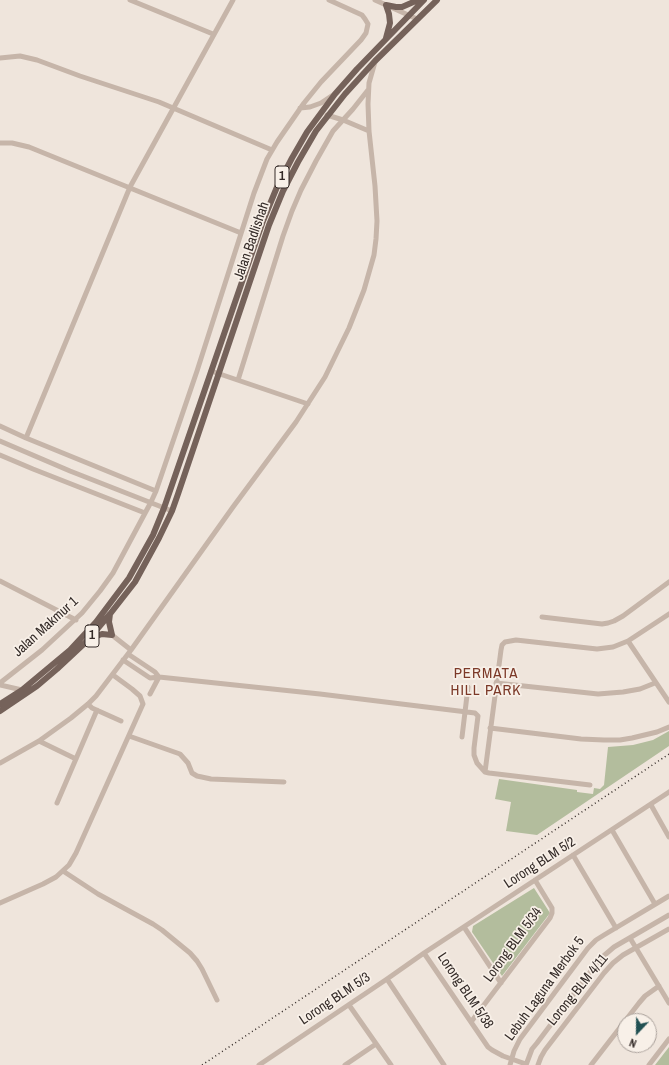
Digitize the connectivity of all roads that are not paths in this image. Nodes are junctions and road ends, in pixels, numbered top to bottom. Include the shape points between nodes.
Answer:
1 (130, 0) edge
2 (233, 0) edge
3 (329, 0) edge
4 (375, 0) edge
5 (418, 0) edge
6 (424, 0) edge
7 (437, 0) edge
8 (386, 4) junction
9 (409, 15) junction
10 (417, 19) junction
11 (214, 34) junction
12 (384, 41) junction
13 (0, 58) edge
14 (375, 61) junction
15 (368, 90) junction
16 (336, 94) junction
17 (172, 108) junction
18 (300, 108) junction
19 (327, 115) junction
20 (343, 120) junction
21 (369, 132) junction
22 (0, 143) edge
23 (272, 150) junction
24 (130, 187) junction
25 (241, 233) junction
26 (211, 371) junction
27 (219, 374) junction
28 (238, 380) junction
29 (308, 404) junction
30 (0, 426) edge
31 (26, 438) junction
32 (0, 441) edge
33 (0, 455) edge
34 (156, 491) junction
35 (151, 502) junction
36 (164, 508) junction
37 (172, 511) junction
38 (145, 513) junction
39 (0, 582) edge
40 (669, 582) edge
41 (110, 614) junction
42 (542, 617) dead end
43 (668, 617) edge
44 (76, 620) junction
45 (112, 635) junction
46 (90, 638) junction
47 (628, 641) junction
48 (129, 652) junction
49 (123, 660) junction
50 (113, 675) junction
51 (159, 677) junction
52 (496, 683) junction
53 (655, 683) junction
54 (0, 684) edge
55 (468, 687) dead end
56 (22, 690) junction
57 (150, 694) dead end
58 (669, 702) edge
59 (0, 704) edge
60 (88, 704) junction
61 (97, 710) junction
62 (0, 711) edge
63 (465, 711) junction
64 (122, 721) dead end
65 (669, 727) edge
66 (490, 728) junction
67 (129, 736) junction
68 (462, 737) dead end
69 (39, 741) junction
70 (76, 759) junction
71 (0, 763) edge
72 (485, 772) junction
73 (284, 782) dead end
74 (590, 785) dead end
75 (669, 792) edge
76 (57, 804) dead end
77 (651, 805) junction
78 (612, 830) junction
79 (669, 837) edge
80 (573, 855) junction
81 (63, 871) junction
82 (535, 880) junction
83 (669, 896) edge
84 (0, 902) edge
85 (655, 904) junction
86 (669, 915) edge
87 (464, 927) junction
88 (616, 928) junction
89 (669, 928) edge
90 (630, 938) junction
91 (636, 948) junction
92 (424, 953) junction
93 (387, 979) junction
94 (501, 983) junction
95 (659, 986) junction
96 (217, 1000) dead end
97 (669, 1003) edge
98 (349, 1005) junction
99 (471, 1022) junction
100 (669, 1039) edge
101 (376, 1044) junction
102 (511, 1062) edge
103 (260, 1065) edge
104 (345, 1065) edge
105 (391, 1065) edge
106 (444, 1065) edge
107 (526, 1065) edge
108 (538, 1065) edge
109 (592, 1065) edge
110 (649, 1065) edge

1 - 11 street
2 - 11 street
3 - 18 street, Jalan Makmur 1 via 362,15 368,24 367,30
4 - 8 street
5 - 8 main road via 402,7
6 - 9 main road, Jalan Badlishah / 1
7 - 10 main road, Jalan Badlishah / 1
8 - 9 street
8 - 12 main road via 390,23
9 - 10 street
9 - 12 main road, Jalan Badlishah / 1
10 - 14 main road, Jalan Badlishah / 1
11 - 17 street
12 - 16 main road, Jalan Badlishah / 1
13 - 17 street via 20,56 37,60
14 - 15 street
14 - 19 main road, Jalan Badlishah / 1
15 - 20 street
15 - 21 street
16 - 18 street via 321,103
16 - 26 main road, Jalan Badlishah / 1 via 307,132 277,187
17 - 23 street
17 - 24 street
18 - 23 street, Jalan Makmur 1
19 - 20 street
19 - 27 main road, Jalan Badlishah / 1 via 283,191
20 - 21 street
20 - 28 street via 323,148 292,212
21 - 29 street via 377,221 374,255 349,328 325,377
22 - 24 street via 29,147
23 - 25 street, Jalan Makmur 1
24 - 25 street
24 - 31 street
25 - 34 street, Jalan Makmur 1
26 - 27 street
26 - 36 main road, Jalan Badlishah / 1
27 - 28 street
27 - 37 main road, Jalan Badlishah / 1
28 - 29 street
29 - 48 street
30 - 31 street
31 - 34 street
32 - 35 street
33 - 38 street
34 - 35 street, Jalan Makmur 1
35 - 36 street
35 - 38 street, Jalan Makmur 1
36 - 37 street
36 - 56 main road, 1 via 153,535 121,590 70,650
37 - 41 main road, 1 via 135,582
38 - 44 street, Jalan Makmur 1 via 113,573
39 - 44 street
40 - 42 street via 623,616 608,623
41 - 45 main road
41 - 46 main road, 1
43 - 47 street
44 - 54 street, Jalan Makmur 1
45 - 46 main road via 102,634
45 - 48 street
46 - 62 main road, 1 via 37,686
47 - 52 street via 613,647 597,649 516,640 506,642 500,650
47 - 53 street
48 - 49 street
48 - 51 street
49 - 50 street
49 - 51 street via 150,678
50 - 60 street
50 - 67 street via 140,696 143,702
51 - 57 street
51 - 63 street
52 - 53 street via 598,694 640,689
52 - 66 street
53 - 58 street
54 - 56 street
55 - 63 street
56 - 59 main road, 1
60 - 61 street
60 - 69 street
61 - 64 street
61 - 70 street
63 - 68 street
63 - 72 street via 478,716 474,755
65 - 66 street via 632,738 604,740
66 - 72 street
67 - 73 street via 180,754 197,776 211,780
67 - 81 street via 76,853
69 - 70 street
69 - 71 street
70 - 76 street
72 - 74 street
75 - 77 street, Lorong BLM 5/2
77 - 78 street, Lorong BLM 5/2
77 - 79 street
78 - 80 street, Lorong BLM 5/2
78 - 85 street
80 - 82 street, Lorong BLM 5/2
80 - 88 street
81 - 84 street via 43,884
81 - 96 street via 98,894 154,924 190,953 202,969
82 - 87 street, Lorong BLM 5/2
82 - 94 street, Lorong BLM 5/34 via 552,908 552,913
83 - 85 street, Lebuh Laguna Merbok 5
85 - 88 street, Lebuh Laguna Merbok 5
86 - 90 street, Lebuh Laguna Merbok 5
87 - 92 street, Lorong BLM 5/2
87 - 94 street
88 - 102 street, Lebuh Laguna Merbok 5 via 588,948 520,1038
89 - 91 street, Lorong BLM 4/11
90 - 91 street
90 - 107 street, Lebuh Laguna Merbok 5 via 600,959 534,1046
91 - 95 street
91 - 108 street, Lorong BLM 4/11 via 623,955 604,973 545,1050
92 - 93 street, Lorong BLM 5/3
92 - 99 street, Lorong BLM 5/38
93 - 98 street, Lorong BLM 5/3
93 - 106 street
94 - 99 street, Lorong BLM 5/34
95 - 97 street
95 - 109 street via 639,1002
98 - 101 street
98 - 103 street, Lorong BLM 5/3
99 - 102 street, Lorong BLM 5/38 via 490,1049
100 - 110 street
101 - 104 street
101 - 105 street
102 - 107 street, Lorong BLM 5/38

